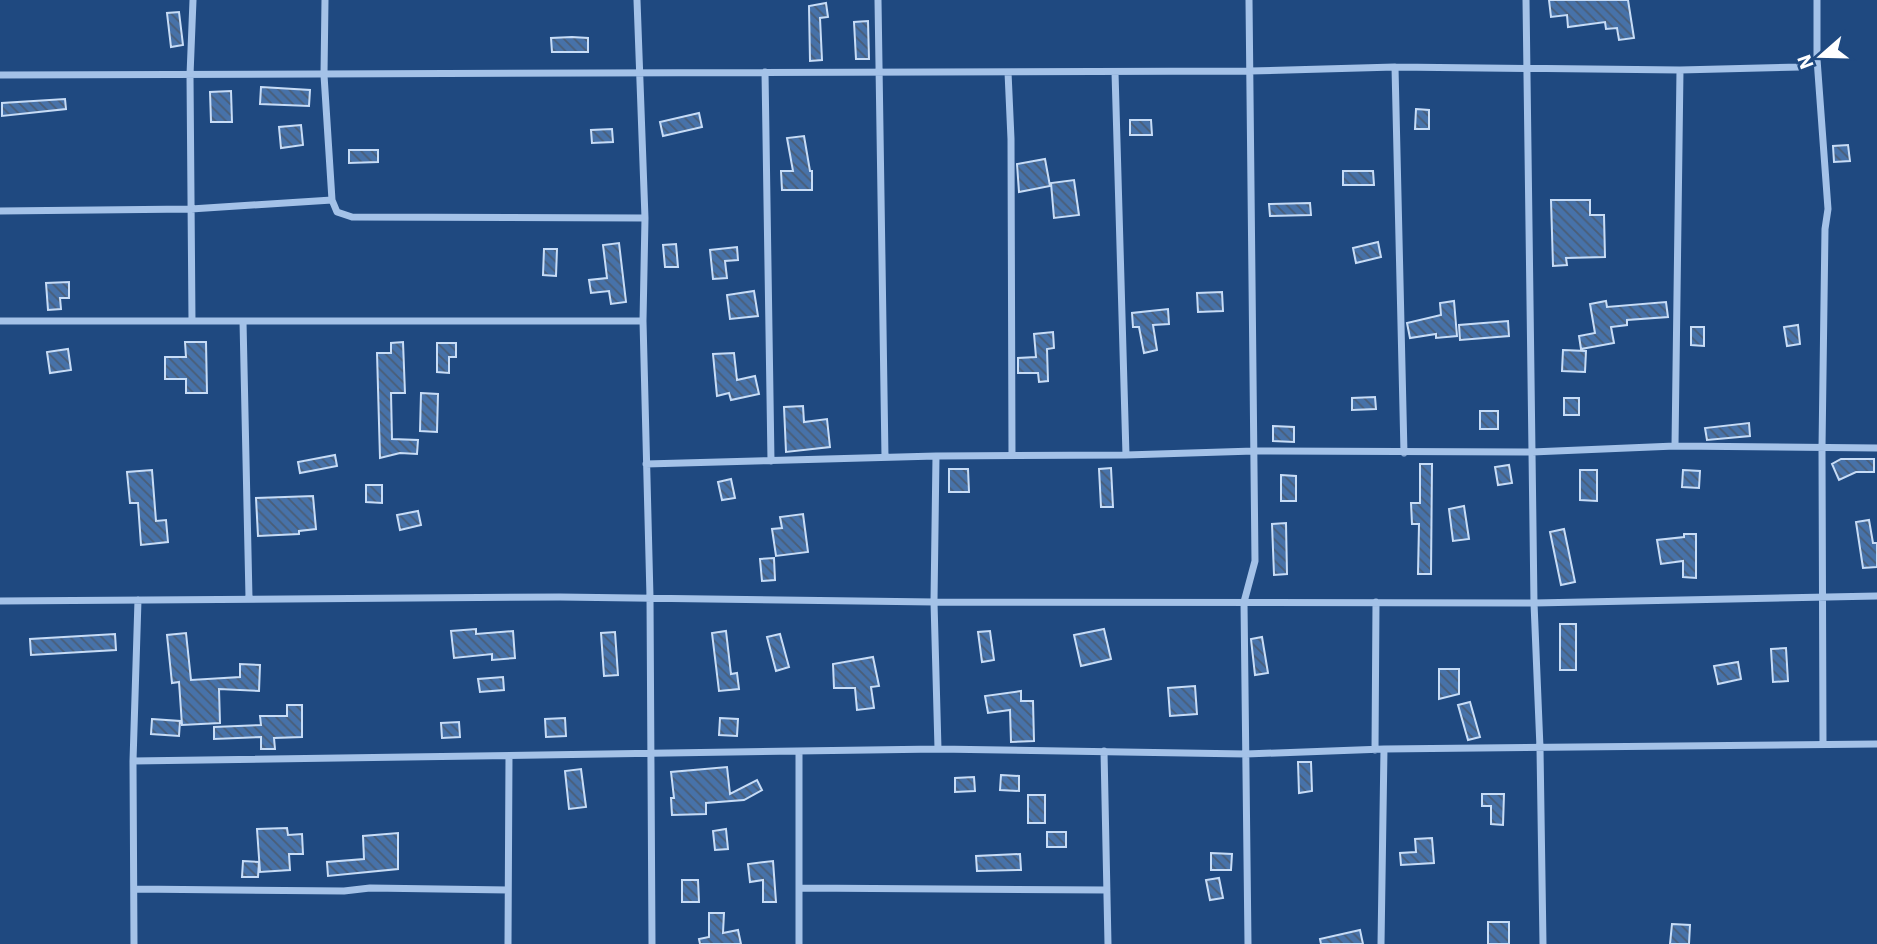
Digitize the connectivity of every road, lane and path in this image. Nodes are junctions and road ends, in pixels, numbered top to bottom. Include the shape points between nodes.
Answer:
1 (193, 0) edge
2 (325, 0) edge
3 (638, 0) edge
4 (878, 0) edge
5 (1249, 0) edge
6 (1526, 0) edge
7 (1817, 0) edge
8 (1816, 59) junction
9 (1395, 67) junction
10 (1527, 69) junction
11 (1680, 70) junction
12 (1250, 71) junction
13 (639, 72) junction
14 (765, 72) junction
15 (878, 72) junction
16 (1008, 72) junction
17 (1115, 72) junction
18 (0, 75) edge
19 (190, 75) junction
20 (324, 75) junction
21 (332, 200) junction
22 (191, 208) junction
23 (0, 211) edge
24 (645, 218) junction
25 (0, 321) edge
26 (192, 321) junction
27 (243, 321) junction
28 (643, 321) junction
29 (1675, 446) junction
30 (1822, 448) junction
31 (1877, 448) edge
32 (1254, 451) junction
33 (1532, 452) junction
34 (1404, 453) junction
35 (1012, 455) junction
36 (1126, 455) junction
37 (936, 456) junction
38 (885, 457) junction
39 (771, 461) junction
40 (646, 464) junction
41 (1877, 596) edge
42 (650, 597) junction
43 (1822, 597) junction
44 (249, 598) junction
45 (138, 600) junction
46 (0, 601) edge
47 (934, 602) junction
48 (1244, 602) junction
49 (1376, 602) junction
50 (1534, 603) junction
51 (1824, 744) junction
52 (1877, 744) edge
53 (1540, 748) junction
54 (939, 749) junction
55 (1384, 749) junction
56 (1375, 750) junction
57 (799, 751) junction
58 (1104, 751) junction
59 (650, 753) junction
60 (1246, 754) junction
61 (509, 756) junction
62 (133, 761) junction
63 (800, 888) junction
64 (134, 889) junction
65 (508, 890) junction
66 (1107, 890) junction
67 (134, 944) edge
68 (508, 944) edge
69 (652, 944) edge
70 (799, 944) edge
71 (1108, 944) edge
72 (1248, 944) edge
73 (1381, 944) edge
74 (1543, 944) edge

1 - 19 street
2 - 20 street
3 - 13 street
4 - 15 street
5 - 12 street
6 - 10 street
7 - 8 street
8 - 11 street via 1800,67
8 - 30 street via 1828,209
9 - 10 street
9 - 12 street
9 - 34 street
10 - 11 street
10 - 33 street
11 - 29 street
12 - 17 street
12 - 32 street
13 - 14 street
13 - 20 street
13 - 24 street
14 - 15 street
14 - 39 street
15 - 16 street
15 - 38 street
16 - 17 street
16 - 35 street
17 - 36 street
18 - 19 street
19 - 20 street
19 - 22 street
20 - 21 street
21 - 22 street
21 - 24 street via 337,212 352,217
22 - 23 street
22 - 26 street
24 - 28 street
25 - 26 street
26 - 27 street
27 - 28 street
27 - 44 street
28 - 40 street
29 - 30 street
29 - 33 street
30 - 31 street
30 - 43 street
32 - 34 street
32 - 36 street
32 - 48 street via 1255,561
33 - 34 street
33 - 50 street
35 - 36 street
35 - 37 street
37 - 38 street
37 - 47 street
38 - 39 street
39 - 40 street
40 - 42 street
41 - 43 street
42 - 44 street
42 - 47 street
42 - 59 street
43 - 50 street
43 - 51 street
44 - 45 street
45 - 46 street
45 - 62 street
47 - 48 street
47 - 54 street
48 - 49 street
48 - 60 street
49 - 50 street
49 - 56 street
50 - 53 street
51 - 52 street
51 - 53 street
53 - 55 street
53 - 74 street
54 - 57 street
54 - 58 street
55 - 56 street
55 - 73 street
56 - 60 street
57 - 59 street
57 - 63 street
58 - 60 street
58 - 66 street
59 - 61 street
59 - 69 street
60 - 72 street
61 - 62 street
61 - 65 street
62 - 64 street
63 - 66 street
63 - 70 street
64 - 65 street
64 - 67 street
65 - 68 street
66 - 71 street

